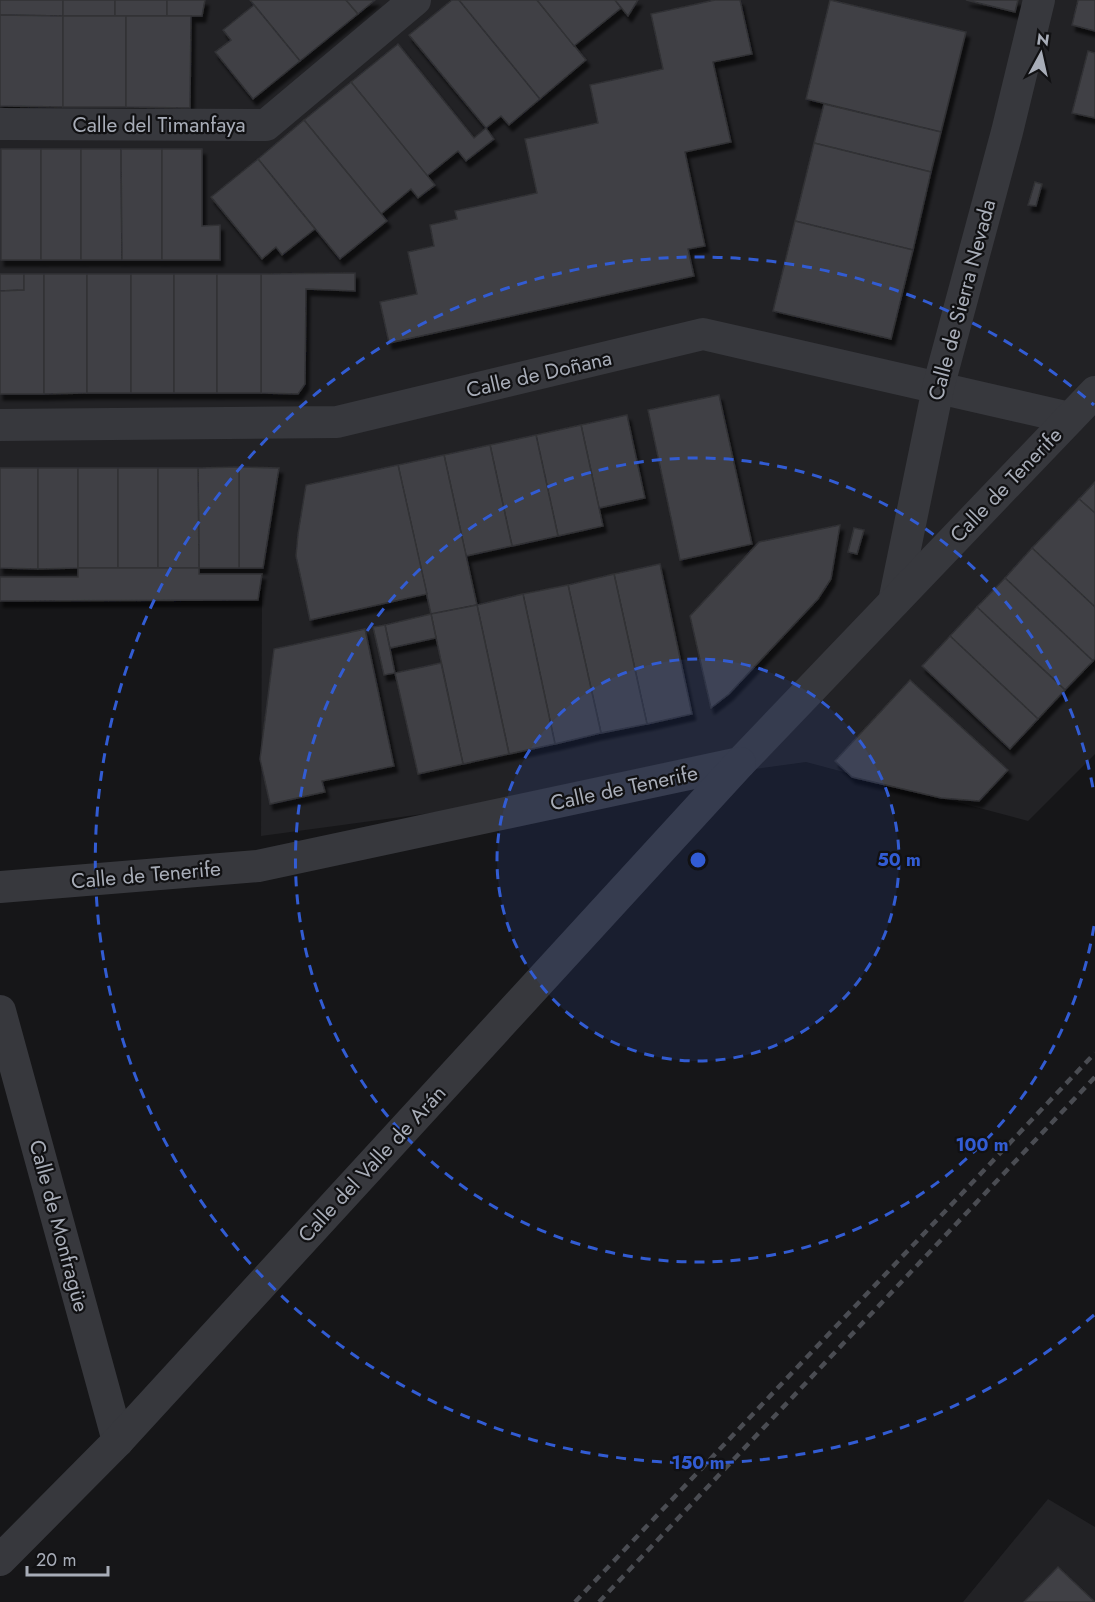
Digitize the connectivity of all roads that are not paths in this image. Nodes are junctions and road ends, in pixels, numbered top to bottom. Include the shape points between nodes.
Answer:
1 (415, 0) edge
2 (1039, 0) edge
3 (0, 123) edge
4 (938, 388) junction
5 (1095, 392) edge
6 (1070, 418) junction
7 (0, 425) edge
8 (894, 602) junction
9 (740, 763) junction
10 (0, 887) edge
11 (0, 1011) edge
12 (118, 1441) junction
13 (0, 1560) edge

1 - 3 street, Calle del Timanfaya via 266,125
2 - 4 street, Calle de Sierra Nevada
4 - 6 street, Calle de Doñana
4 - 7 street, Calle de Doñana via 703,334 337,422
4 - 8 street, Calle de Sierra Nevada
5 - 6 street, Calle de Tenerife
6 - 8 street, Calle de Tenerife
8 - 9 street, Calle de Tenerife
9 - 10 street, Calle de Tenerife via 258,866
9 - 12 street, Calle del Valle de Arán
11 - 12 street, Calle de Monfragüe
12 - 13 street, Calle del Valle de Arán

